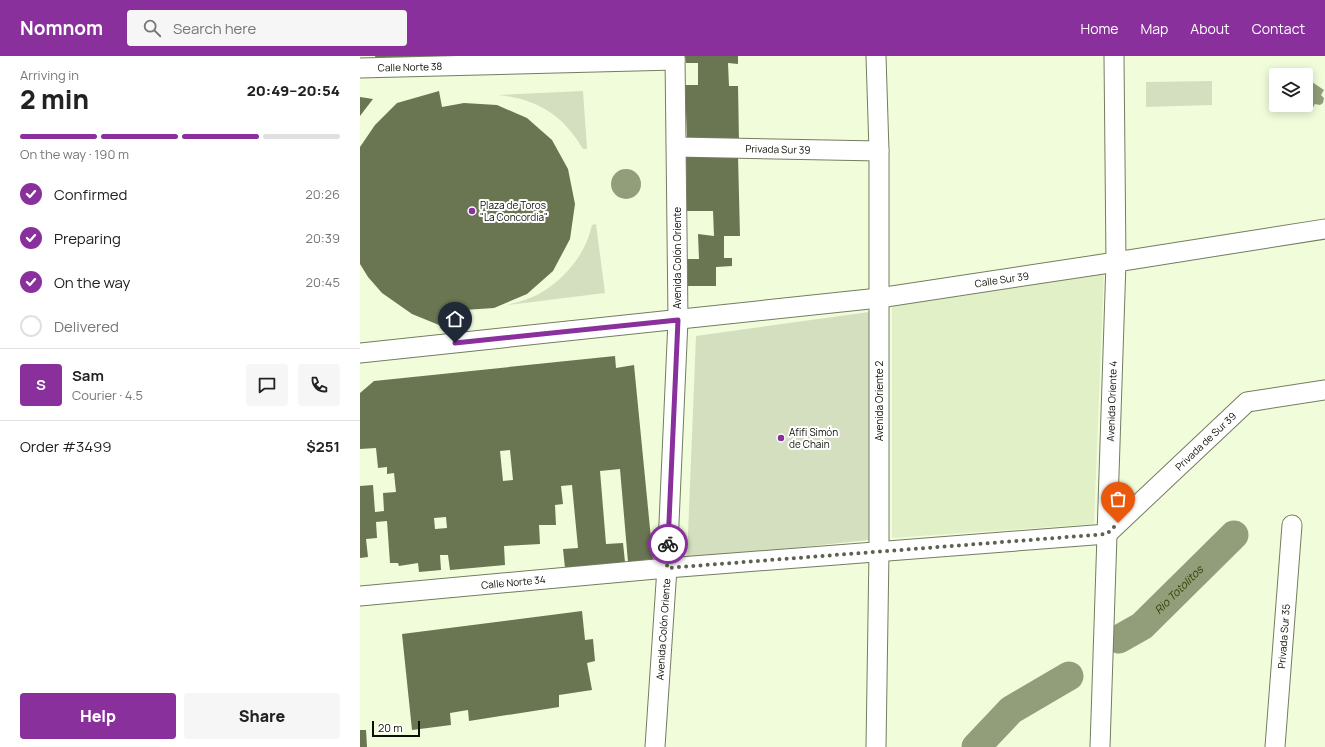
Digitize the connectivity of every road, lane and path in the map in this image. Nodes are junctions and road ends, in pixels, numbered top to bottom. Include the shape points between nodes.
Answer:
1 (876, 56) edge
2 (1114, 56) edge
3 (610, 58) edge
4 (675, 58) edge
5 (360, 68) edge
6 (677, 147) junction
7 (879, 151) junction
8 (1325, 229) edge
9 (1116, 262) junction
10 (879, 298) junction
11 (678, 320) junction
12 (360, 353) edge
13 (1325, 390) edge
14 (1292, 525) dead end
15 (1107, 534) junction
16 (879, 551) junction
17 (667, 568) junction
18 (360, 596) edge
19 (655, 747) edge
20 (876, 747) edge
21 (1100, 747) edge
22 (1274, 747) edge

1 - 7 street, Avenida Oriente 2
2 - 9 street, Avenida Oriente 4
3 - 4 street, Calle Norte 38
3 - 5 street, Calle Norte 38
4 - 6 street, Avenida Colón Oriente
6 - 7 street, Privada Sur 39
6 - 11 street, Avenida Colón Oriente
7 - 10 street, Avenida Oriente 2
8 - 9 street, Calle Sur 39
9 - 10 street, Calle Sur 39
9 - 15 street, Avenida Oriente 4
10 - 11 street, Calle Sur 39
10 - 16 street, Avenida Oriente 2
11 - 12 street, Calle Sur 39
11 - 17 street, Avenida Colón Oriente
13 - 15 street, Privada de Sur 39 via 1248,402
14 - 22 street, Privada Sur 35
15 - 16 street, Calle Norte 34
15 - 21 street, Avenida Oriente 4
16 - 17 street, Calle Norte 34
16 - 20 street, Avenida Oriente 2
17 - 18 street, Calle Norte 34
17 - 19 street, Avenida Colón Oriente

